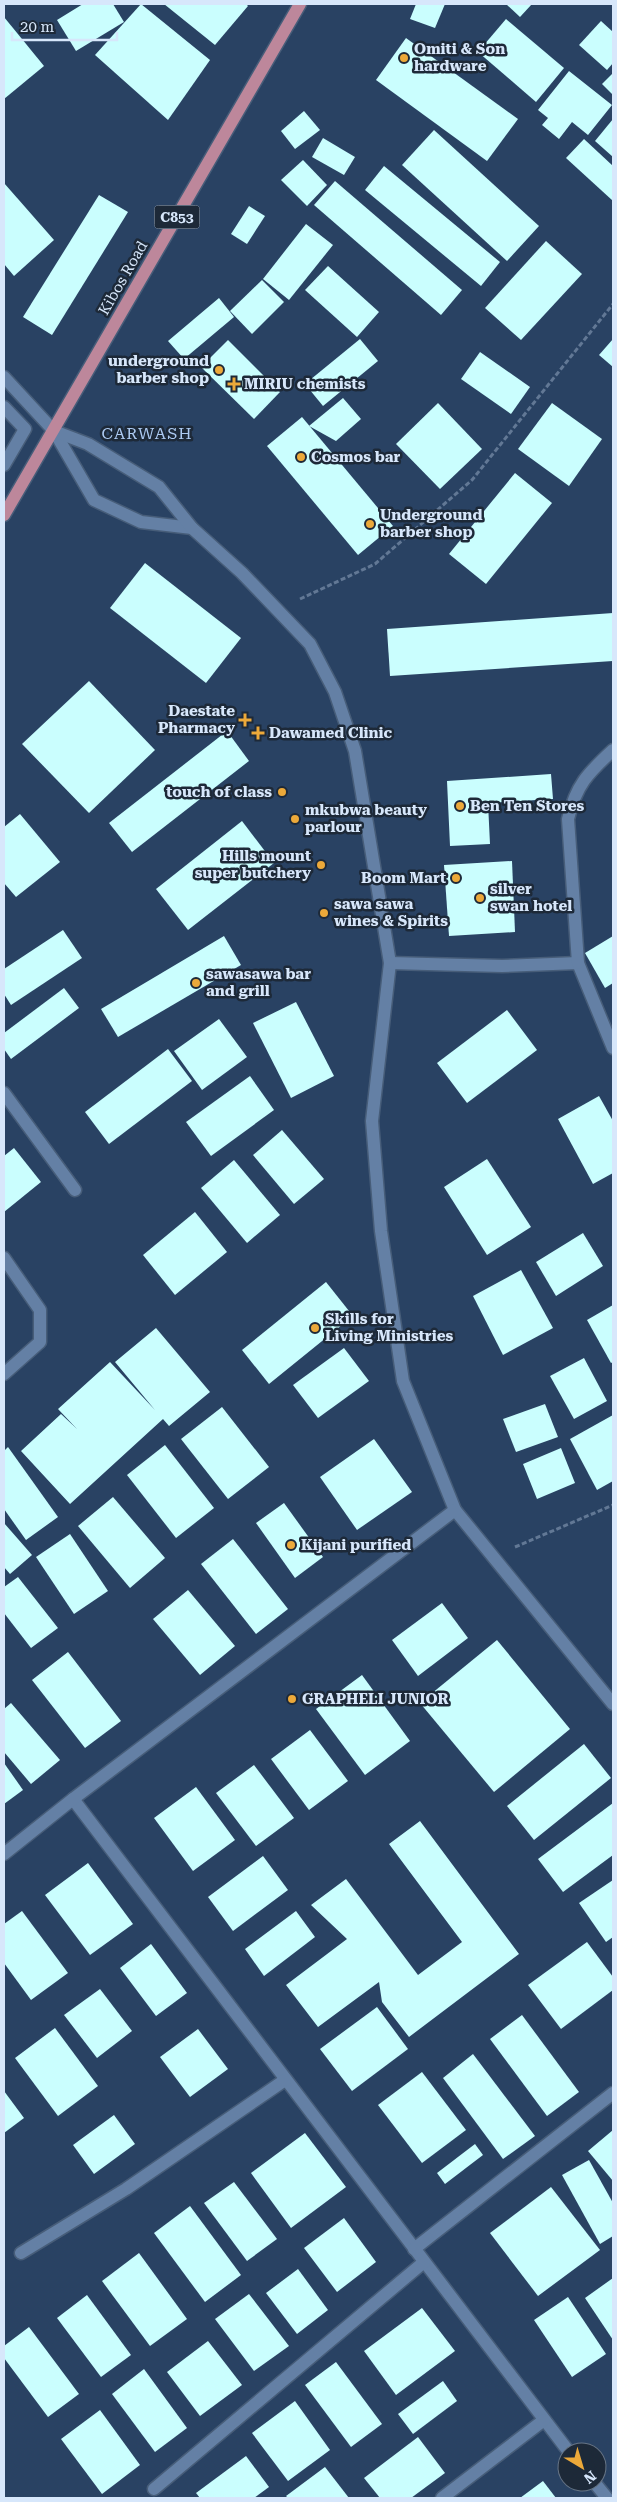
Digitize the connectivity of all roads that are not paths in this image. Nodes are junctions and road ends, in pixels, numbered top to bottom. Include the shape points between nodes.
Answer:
1 (300, 4) edge
2 (4, 377) edge
3 (4, 407) edge
4 (54, 431) junction
5 (4, 465) edge
6 (4, 515) edge
7 (192, 528) junction
8 (613, 750) edge
9 (390, 963) junction
10 (578, 963) junction
11 (613, 1048) edge
12 (4, 1093) edge
13 (75, 1190) dead end
14 (4, 1258) edge
15 (4, 1374) edge
16 (455, 1510) junction
17 (613, 1704) edge
18 (73, 1799) junction
19 (4, 1854) edge
20 (285, 2080) junction
21 (613, 2093) edge
22 (414, 2249) junction
23 (21, 2253) dead end
24 (424, 2262) junction
25 (544, 2420) junction
26 (561, 2442) edge
27 (154, 2490) dead end
28 (442, 2498) edge

1 - 4 main road, Kibos Road / C853
2 - 4 street
3 - 5 street via 25,429
4 - 6 main road, Kibos Road / C853
4 - 7 street via 88,444 159,487
4 - 7 street via 94,500 141,522
7 - 9 street via 242,573 310,644 335,692 355,751
8 - 10 street via 585,776 573,797 568,819
9 - 10 street via 502,966
9 - 16 street via 372,1121 381,1232 403,1381
10 - 11 street
12 - 13 street
14 - 15 street via 40,1310 40,1342
16 - 17 street
16 - 18 street
18 - 19 street
18 - 20 street
20 - 22 street
20 - 23 street via 126,2189
21 - 22 street
22 - 24 street
24 - 25 street
24 - 27 street
25 - 26 street
25 - 28 street

